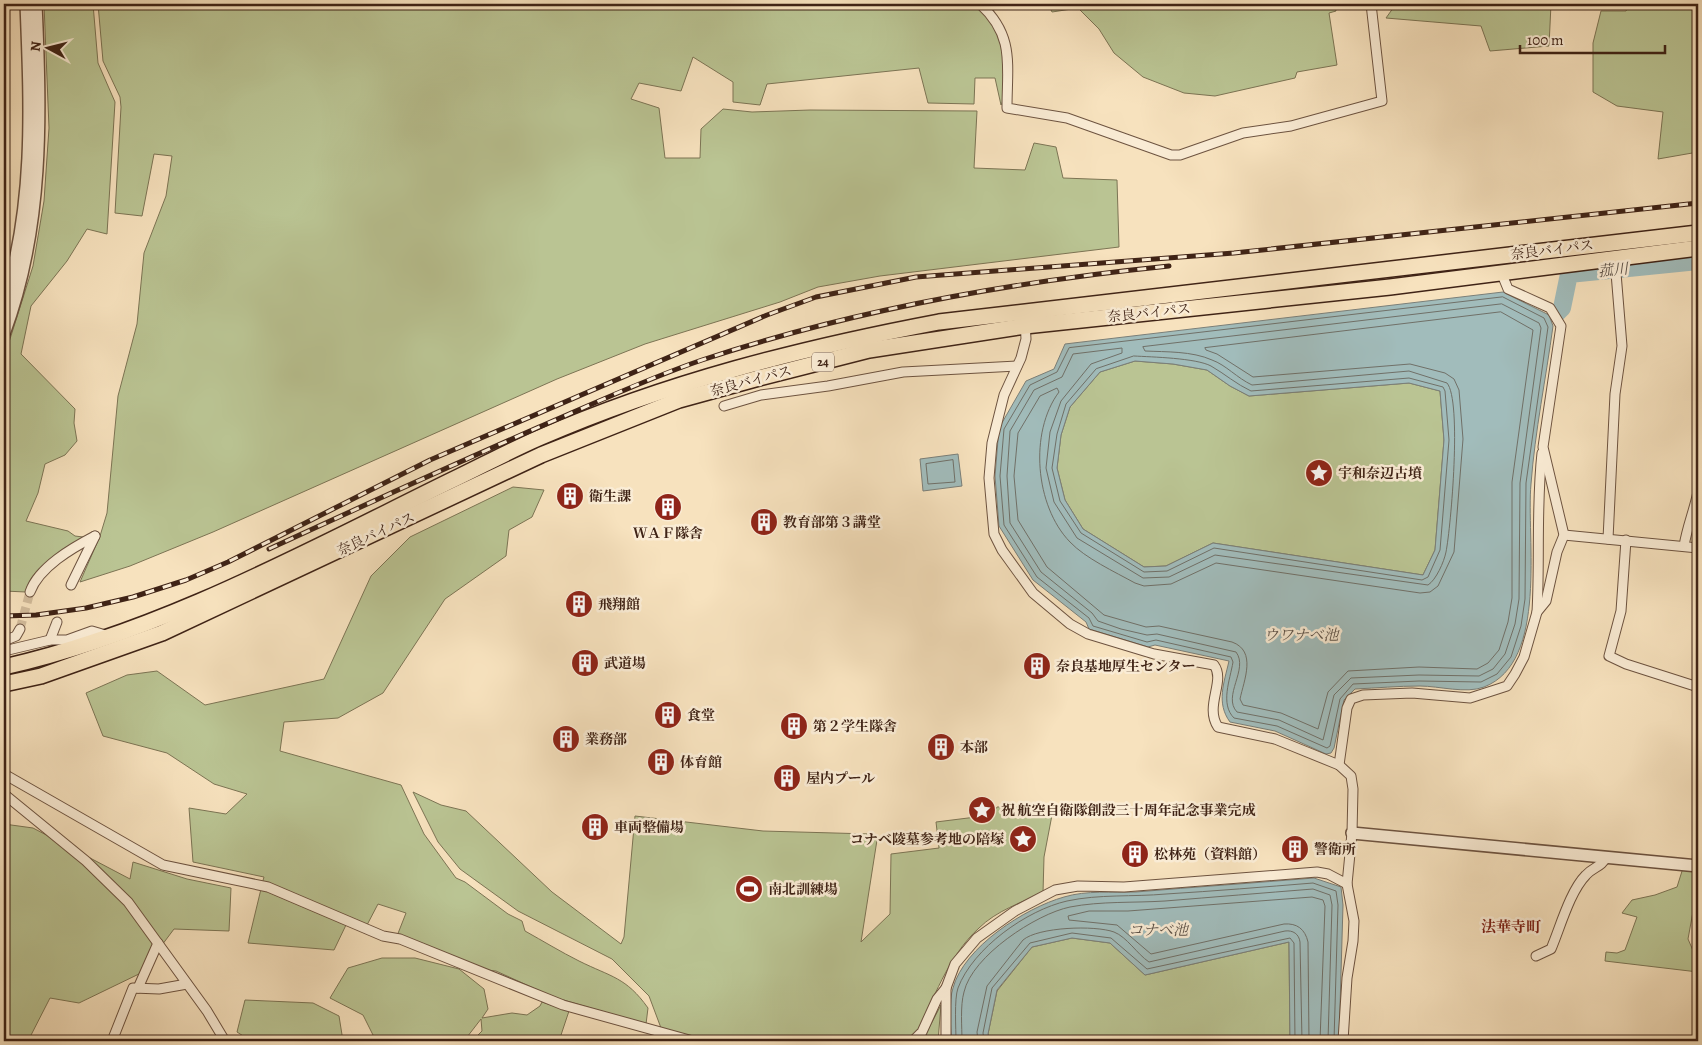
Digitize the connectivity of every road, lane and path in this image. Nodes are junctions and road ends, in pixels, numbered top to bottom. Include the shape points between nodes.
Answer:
1 (26, 4) edge
2 (36, 4) edge
3 (980, 4) edge
4 (1371, 4) edge
5 (1698, 233) edge
6 (1698, 248) edge
7 (1501, 272) junction
8 (1616, 273) dead end
9 (4, 302) edge
10 (1025, 318) junction
11 (4, 334) edge
12 (1017, 366) junction
13 (769, 375) junction
14 (775, 394) junction
15 (724, 406) dead end
16 (1543, 447) junction
17 (1698, 492) edge
18 (1564, 535) junction
19 (1608, 538) junction
20 (1626, 540) junction
21 (1684, 546) junction
22 (1698, 548) edge
23 (71, 584) dead end
24 (30, 592) tunnel mouth
25 (1537, 612) junction
26 (57, 622) dead end
27 (20, 629) tunnel mouth
28 (111, 636) junction
29 (50, 640) junction
30 (4, 641) edge
31 (4, 650) edge
32 (4, 667) edge
33 (4, 684) edge
34 (1698, 687) edge
35 (1339, 765) junction
36 (4, 774) edge
37 (4, 794) edge
38 (1352, 833) junction
39 (1606, 857) junction
40 (1698, 866) edge
41 (1347, 884) junction
42 (158, 943) junction
43 (1536, 956) dead end
44 (187, 984) junction
45 (138, 988) junction
46 (946, 988) junction
47 (112, 1041) edge
48 (225, 1041) edge
49 (693, 1041) edge
50 (913, 1041) edge
51 (946, 1041) edge
52 (1343, 1041) edge

1 - 9 street via 29,163 22,224
2 - 11 street via 40,92 38,171 26,258
3 - 4 street via 1005,38 1008,53 1007,108 1067,118 1180,156 1243,133 1291,126 1382,101
5 - 10 highway, 奈良バイパス / 24
6 - 7 highway, 奈良バイパス / 24
7 - 10 highway, 奈良バイパス / 24 via 1380,288
7 - 16 street via 1508,289 1550,308 1561,326
8 - 19 street via 1622,346 1615,394
10 - 12 street via 1026,339
10 - 13 highway, 奈良バイパス / 24 via 869,350
10 - 28 highway, 奈良バイパス / 24 via 939,322 866,336 766,359 658,392 539,438 206,599
12 - 14 street via 903,372
12 - 35 street via 1004,395 992,443 989,478 994,534 1033,593 1070,624 1088,634 1177,660 1214,665 1218,674 1212,713 1218,727 1275,739
13 - 14 street
13 - 33 highway, 奈良バイパス / 24 via 679,400 542,455 162,633 50,674
14 - 15 street
16 - 18 street
16 - 25 street via 1538,487 1540,568
17 - 21 street via 1687,524
18 - 19 street
18 - 25 street via 1546,601
19 - 20 street
20 - 21 street
20 - 34 street via 1621,610 1609,656
21 - 22 street
23 - 24 street via 94,536 39,576
25 - 35 street via 1524,656 1507,686 1498,691 1470,698 1412,693 1363,695 1351,699
26 - 29 street
27 - 30 street via 16,636
28 - 29 street via 92,631 66,640
28 - 32 highway, 奈良バイパス / 24
29 - 31 street
35 - 38 street via 1351,776
36 - 49 street via 163,865 268,888 563,1005
37 - 42 street via 86,861 128,902
38 - 39 street
38 - 41 street
39 - 40 street
39 - 43 street via 1603,864 1586,875 1573,895 1552,949
41 - 46 street via 1317,872 1124,888 1078,886 1055,890 1015,911 977,938 956,964
41 - 52 street via 1354,922 1346,978
42 - 44 street
42 - 45 street
44 - 45 street via 159,990
44 - 48 street
45 - 47 street via 132,988
46 - 50 street via 937,999 922,1032
46 - 51 street

